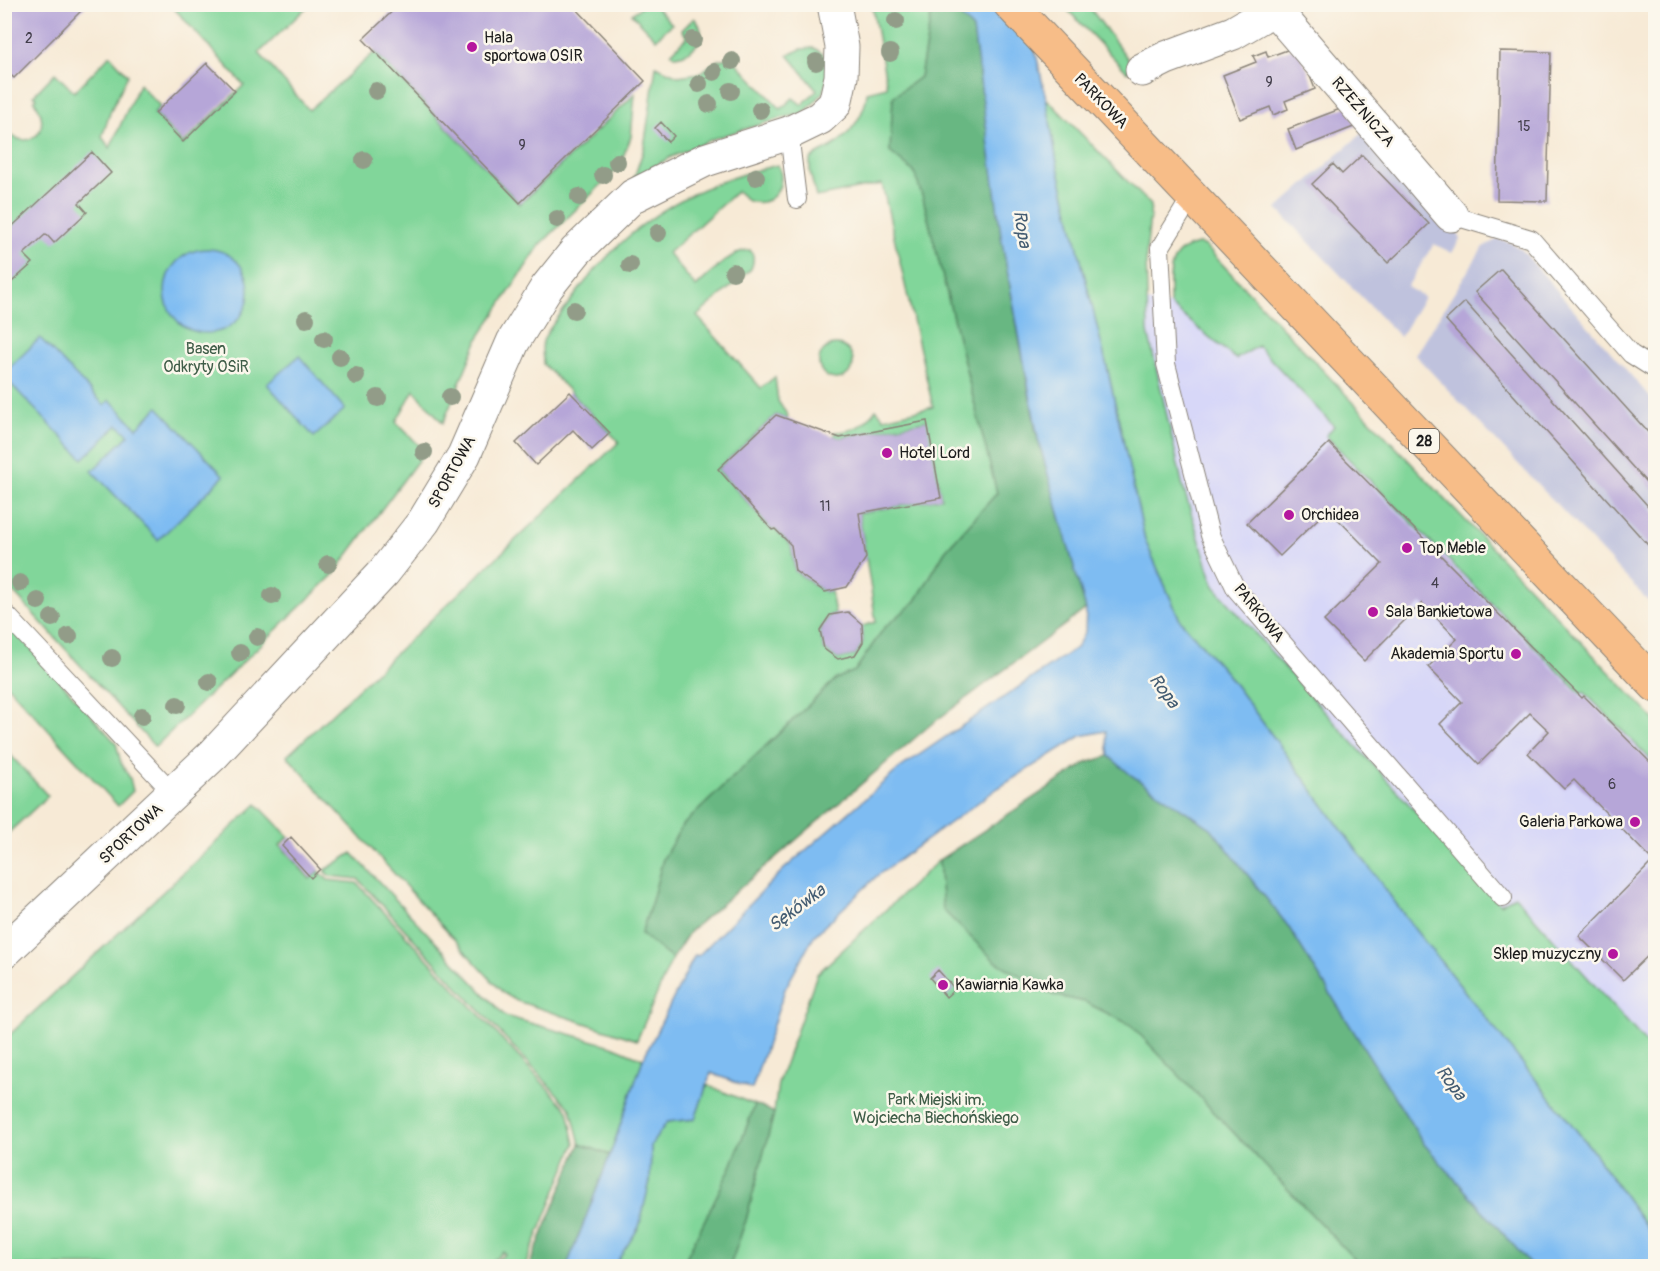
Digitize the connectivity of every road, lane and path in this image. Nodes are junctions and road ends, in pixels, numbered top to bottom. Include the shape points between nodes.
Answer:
1 (834, 4) edge
2 (1010, 4) edge
3 (1274, 7) edge
4 (1142, 70) dead end
5 (789, 133) junction
6 (1192, 196) junction
7 (797, 199) dead end
8 (1451, 215) joint
9 (1656, 370) edge
10 (4, 612) edge
11 (1656, 686) edge
12 (174, 794) junction
13 (1503, 898) dead end
14 (4, 952) edge

1 - 5 street, SPORTOWA via 842,47 842,77 835,104 820,118
2 - 6 main road, PARKOWA / 28
3 - 4 street, RZEŹNICZA via 1233,33
3 - 8 street, RZEŹNICZA
5 - 7 lane
5 - 12 street, SPORTOWA via 705,160 633,196 576,251 547,287 513,342 464,455 424,521 384,573
6 - 11 main road, PARKOWA / 28
6 - 13 lane, PARKOWA via 1160,248 1166,364 1210,535 1236,589
8 - 9 lane via 1531,239 1631,354
10 - 12 lane
12 - 14 street, SPORTOWA

